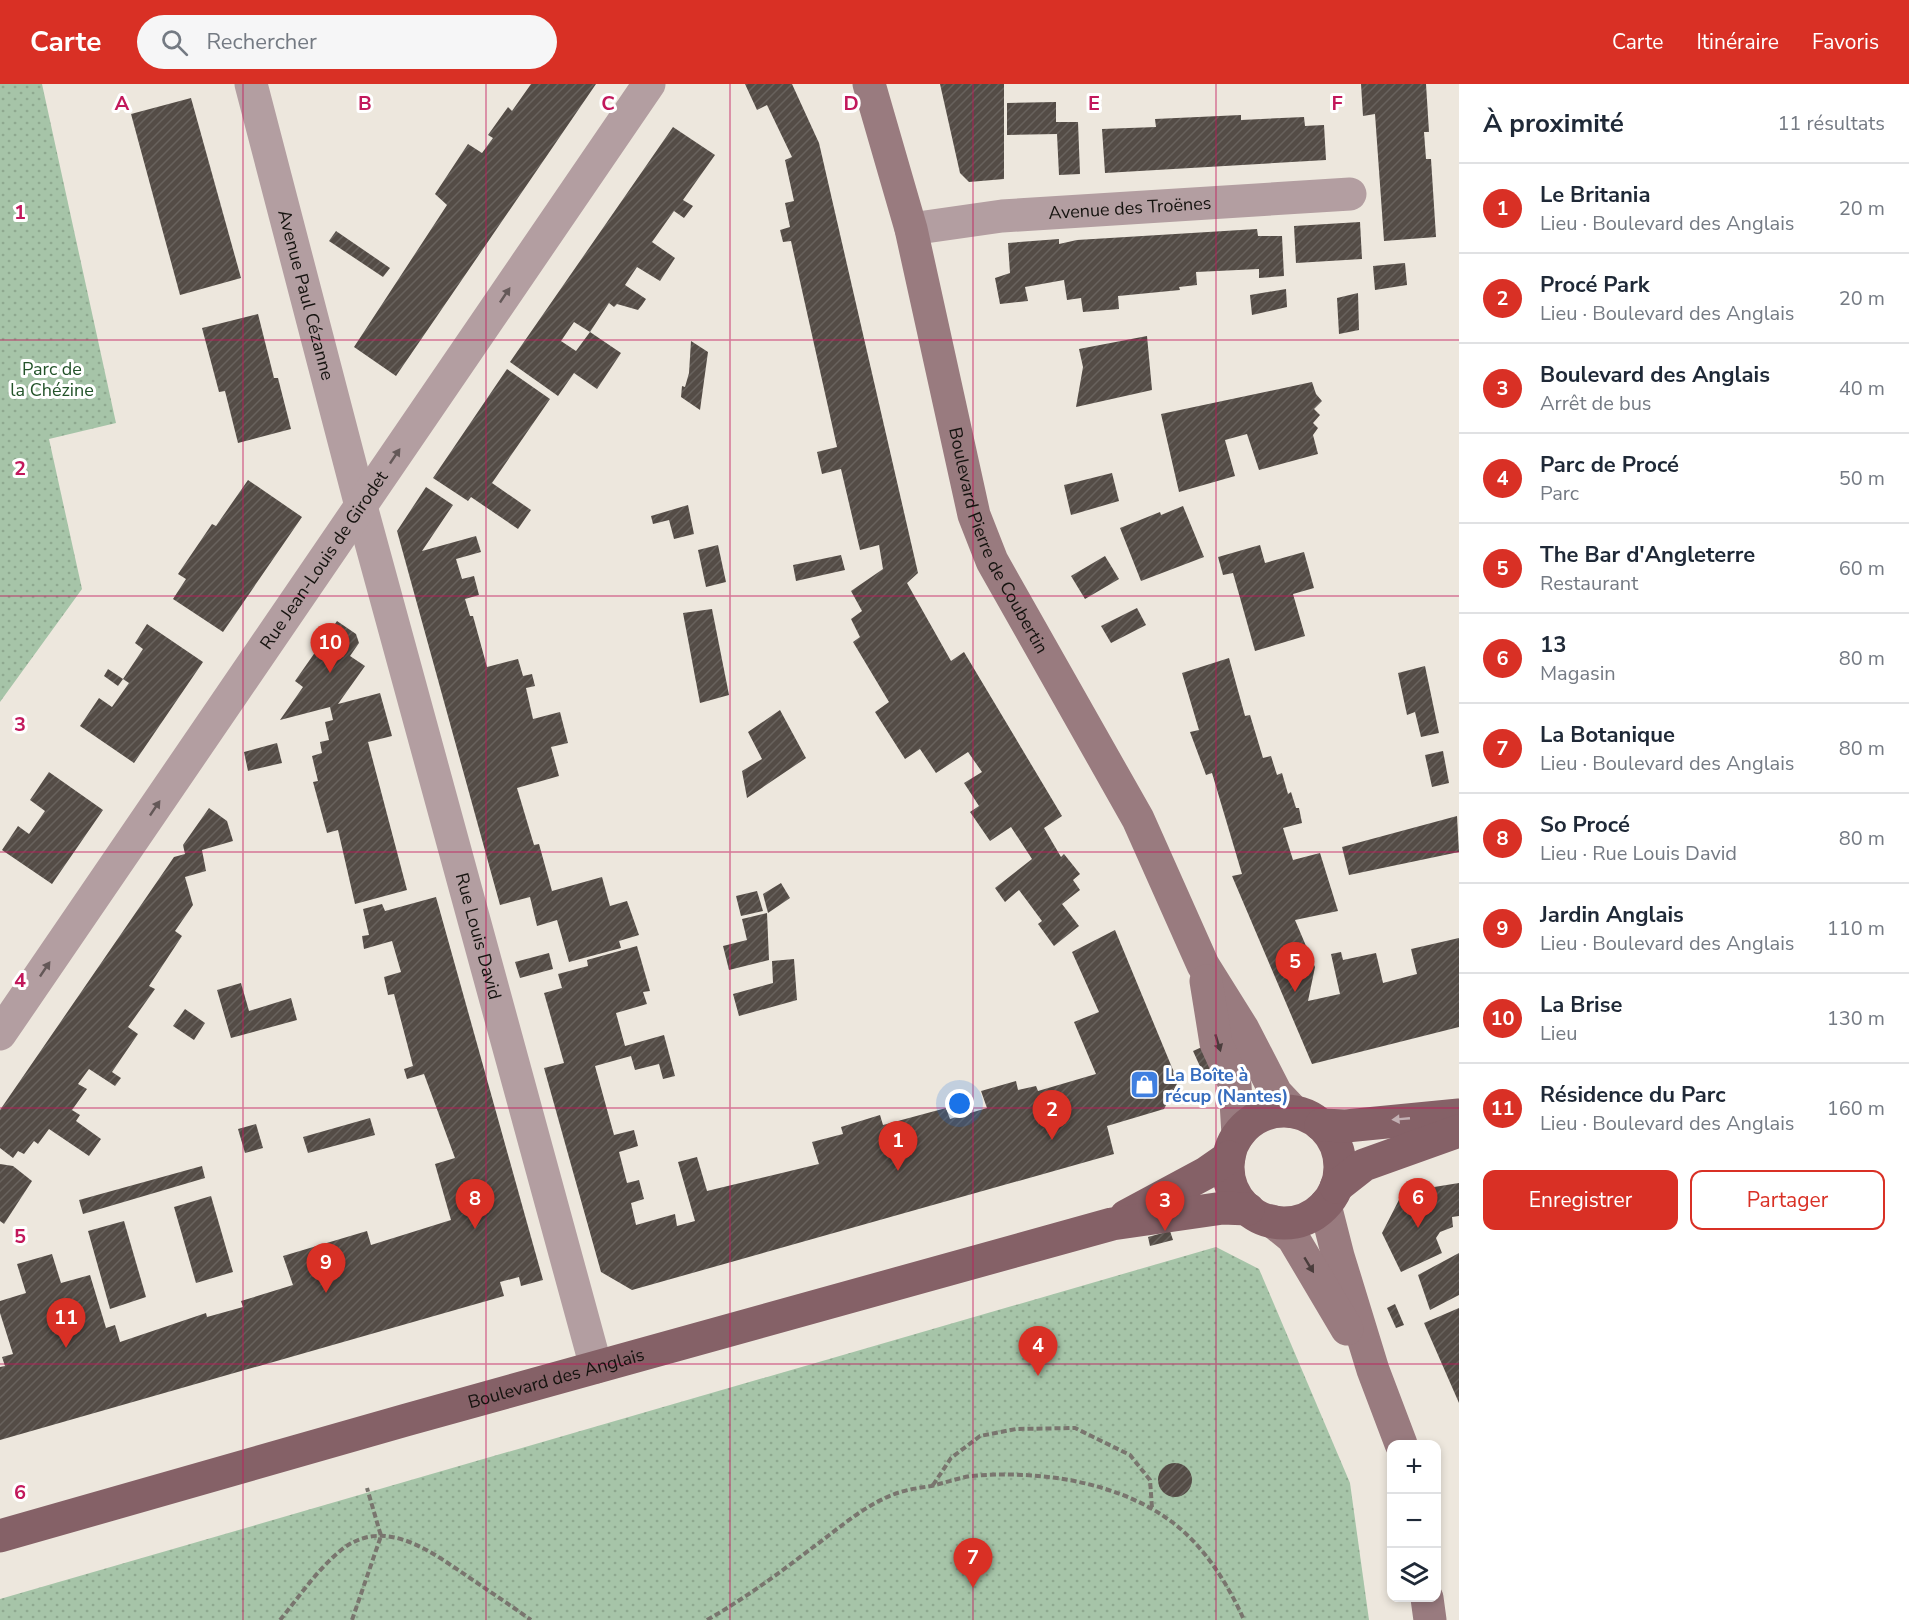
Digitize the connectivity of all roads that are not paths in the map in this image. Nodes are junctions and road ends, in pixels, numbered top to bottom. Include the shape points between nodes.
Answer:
1 (251, 84) edge
2 (649, 84) edge
3 (869, 84) edge
4 (1350, 194) dead end
5 (911, 229) junction
6 (361, 506) junction
7 (1203, 965) junction
8 (0, 1035) edge
9 (1459, 1115) edge
10 (1307, 1118) junction
11 (1459, 1131) edge
12 (1233, 1146) junction
13 (1331, 1196) junction
14 (1260, 1215) junction
15 (1112, 1224) junction
16 (596, 1367) junction
17 (1373, 1370) junction
18 (1399, 1440) edge
19 (0, 1536) edge
20 (1428, 1602) edge
21 (1430, 1620) edge

1 - 6 street, Avenue Paul Cézanne
6 -> 2 street, Rue Jean-Louis de Girodet
3 - 5 street, Boulevard Pierre de Coubertin
4 - 5 street, Avenue des Troënes via 1002,216
5 - 7 street, Boulevard Pierre de Coubertin via 974,515 992,561 1138,819
8 -> 6 street, Rue Jean-Louis de Girodet
6 - 16 street, Rue Louis David
7 - 10 street, Boulevard Pierre de Coubertin via 1243,1029 1276,1093
7 -> 12 street, Boulevard Pierre de Coubertin via 1216,1043 1235,1085
9 -> 10 main road via 1346,1126
10 - 12 main road via 1272,1112 1261,1116
10 - 13 main road via 1330,1135 1338,1154 1340,1174
11 - 13 main road via 1364,1165
12 - 14 main road via 1232,1188
12 - 15 main road, Boulevard des Anglais via 1206,1173
13 - 14 main road via 1305,1219 1283,1223
13 - 17 street via 1338,1256
14 - 15 main road, Boulevard des Anglais via 1223,1208
14 -> 17 street via 1293,1238
15 - 16 main road, Boulevard des Anglais
16 - 19 main road, Boulevard des Anglais
17 - 18 street
20 - 21 street

